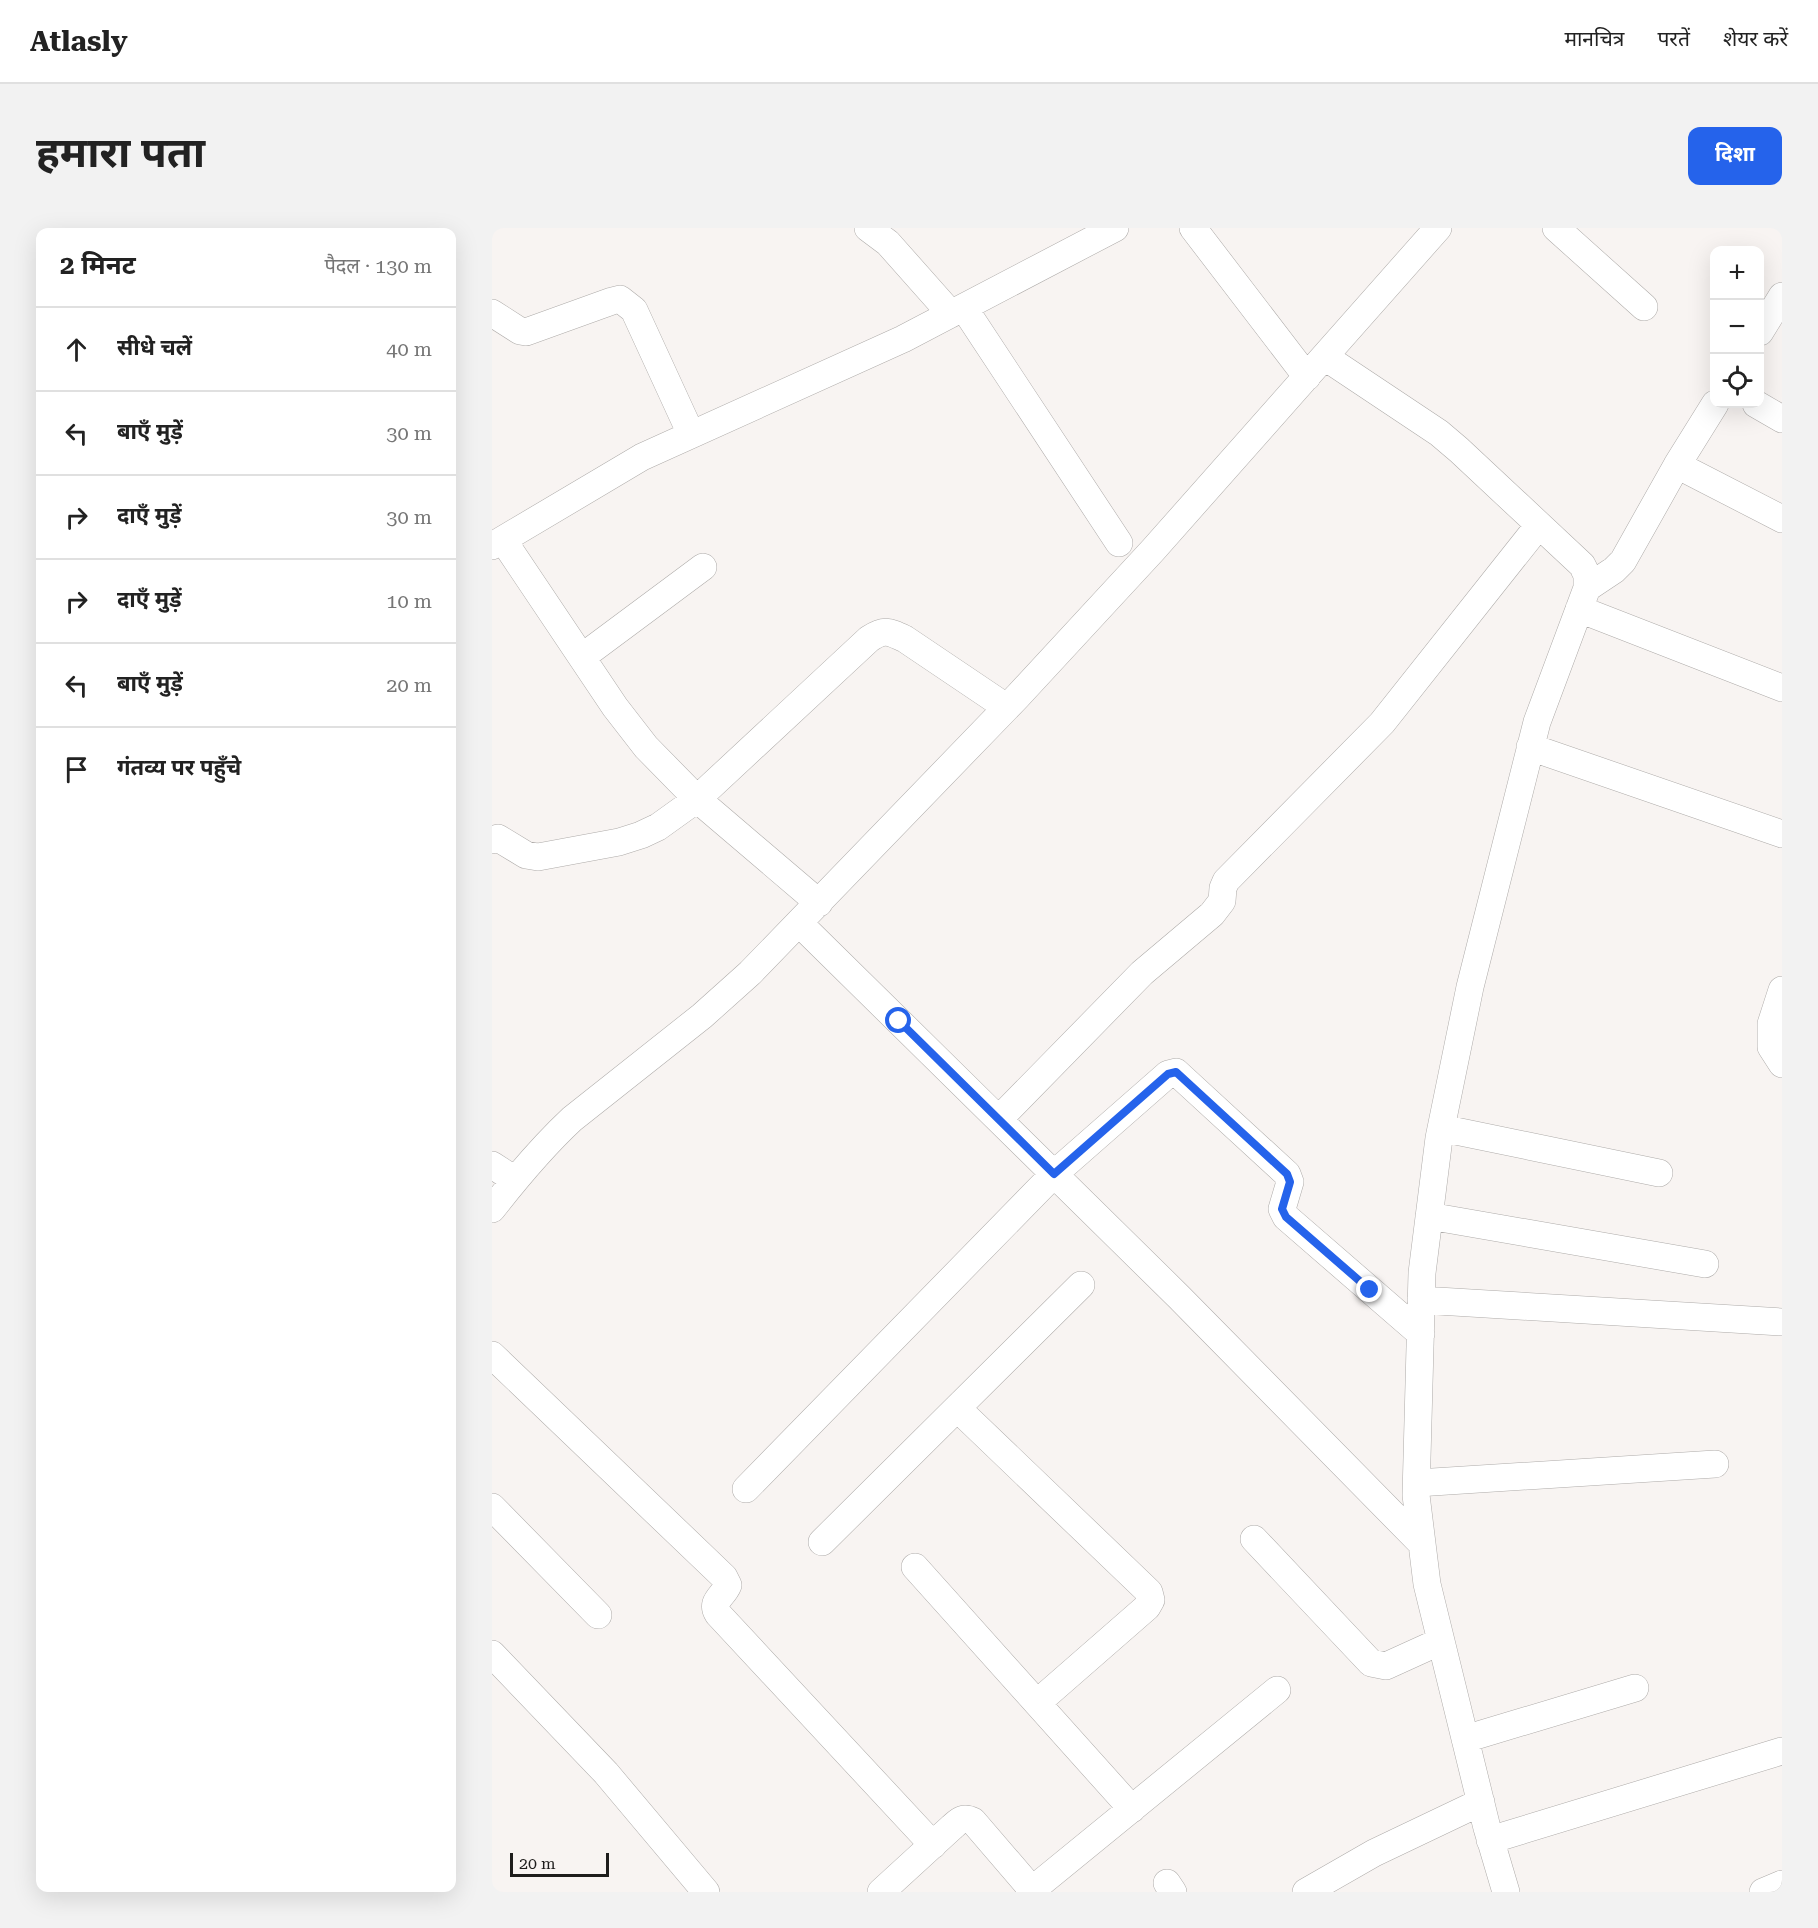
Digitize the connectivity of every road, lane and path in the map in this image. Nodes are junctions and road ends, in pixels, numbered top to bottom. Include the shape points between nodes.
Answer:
1 (868, 228) edge
2 (1115, 228) edge
3 (1193, 228) edge
4 (1438, 228) edge
5 (1556, 228) edge
6 (1782, 296) edge
7 (1644, 307) dead end
8 (958, 311) junction
9 (492, 313) edge
10 (1764, 325) edge
11 (1325, 357) junction
12 (1307, 377) junction
13 (1713, 408) edge
14 (1763, 408) edge
15 (1782, 419) edge
16 (691, 434) junction
17 (1677, 465) junction
18 (1782, 519) edge
19 (1539, 525) junction
20 (498, 543) edge
21 (1119, 543) dead end
22 (704, 567) dead end
23 (1583, 599) junction
24 (582, 657) junction
25 (1782, 688) edge
26 (1006, 707) junction
27 (1530, 747) junction
28 (697, 799) junction
29 (1782, 834) edge
30 (492, 840) edge
31 (819, 903) junction
32 (799, 923) junction
33 (1782, 990) edge
34 (1782, 1064) edge
35 (999, 1119) junction
36 (1441, 1128) junction
37 (492, 1165) edge
38 (1659, 1173) dead end
39 (1054, 1174) junction
40 (515, 1180) junction
41 (492, 1209) edge
42 (1429, 1216) junction
43 (1705, 1264) dead end
44 (1081, 1285) dead end
45 (1421, 1300) junction
46 (1782, 1322) edge
47 (1420, 1334) junction
48 (492, 1355) edge
49 (957, 1408) junction
50 (1715, 1464) dead end
51 (1417, 1483) junction
52 (746, 1489) dead end
53 (492, 1507) edge
54 (1254, 1539) dead end
55 (822, 1542) dead end
56 (1422, 1544) junction
57 (915, 1568) dead end
58 (598, 1615) dead end
59 (1441, 1641) junction
60 (492, 1654) edge
61 (1635, 1688) dead end
62 (1277, 1690) dead end
63 (1037, 1703) junction
64 (1465, 1739) junction
65 (1782, 1751) edge
66 (1480, 1802) junction
67 (1132, 1809) junction
68 (1490, 1840) junction
69 (933, 1845) junction
70 (1782, 1884) edge
71 (1033, 1891) edge
72 (1311, 1891) edge
73 (706, 1892) edge
74 (881, 1892) edge
75 (1506, 1892) edge
76 (1763, 1892) edge

1 - 8 street
2 - 8 street
3 - 12 street
4 - 11 street
5 - 7 street
6 - 10 street
8 - 16 street via 854,363
8 - 21 street
9 - 16 street via 526,332 612,301 620,299 627,303 634,310
11 - 12 street
11 - 19 street via 1445,439
12 - 26 street via 1161,542
13 - 17 street
14 - 15 street
16 - 20 street via 642,457
17 - 18 street
17 - 23 street via 1623,561
19 - 23 street via 1582,565 1587,575
19 - 35 street via 1383,723 1226,881 1218,907 1142,973
20 - 24 street
22 - 24 street
23 - 25 street
23 - 27 street
24 - 28 street via 646,747
26 - 28 street via 904,639 880,632
26 - 31 street
27 - 29 street
27 - 36 street via 1470,987
28 - 30 street via 658,827 619,843 538,857 526,855 498,838
28 - 31 street
31 - 32 street
32 - 35 street
32 - 40 street via 702,1016 572,1119 535,1154
33 - 34 street via 1771,1024 1771,1047
35 - 39 street
36 - 38 street
36 - 42 street
37 - 40 street
39 - 47 street via 1168,1074 1176,1072 1287,1174 1290,1182 1282,1209 1286,1217
39 - 52 street
39 - 56 street
40 - 41 street
42 - 43 street
42 - 45 street
44 - 49 street
45 - 46 street
45 - 47 street
47 - 51 street
48 - 69 street via 724,1577 728,1585 714,1609
49 - 55 street
49 - 63 street via 1149,1592 1151,1600 1147,1607
50 - 51 street
51 - 56 street
53 - 58 street
54 - 59 street via 1371,1663 1386,1666
56 - 59 street
57 - 63 street
59 - 64 street
60 - 73 street via 606,1773
61 - 64 street
62 - 67 street
63 - 67 street
64 - 66 street
65 - 68 street
66 - 68 street
66 - 72 street via 1374,1853
67 - 71 street
68 - 75 street
69 - 71 street via 967,1818
69 - 74 street
70 - 76 street

